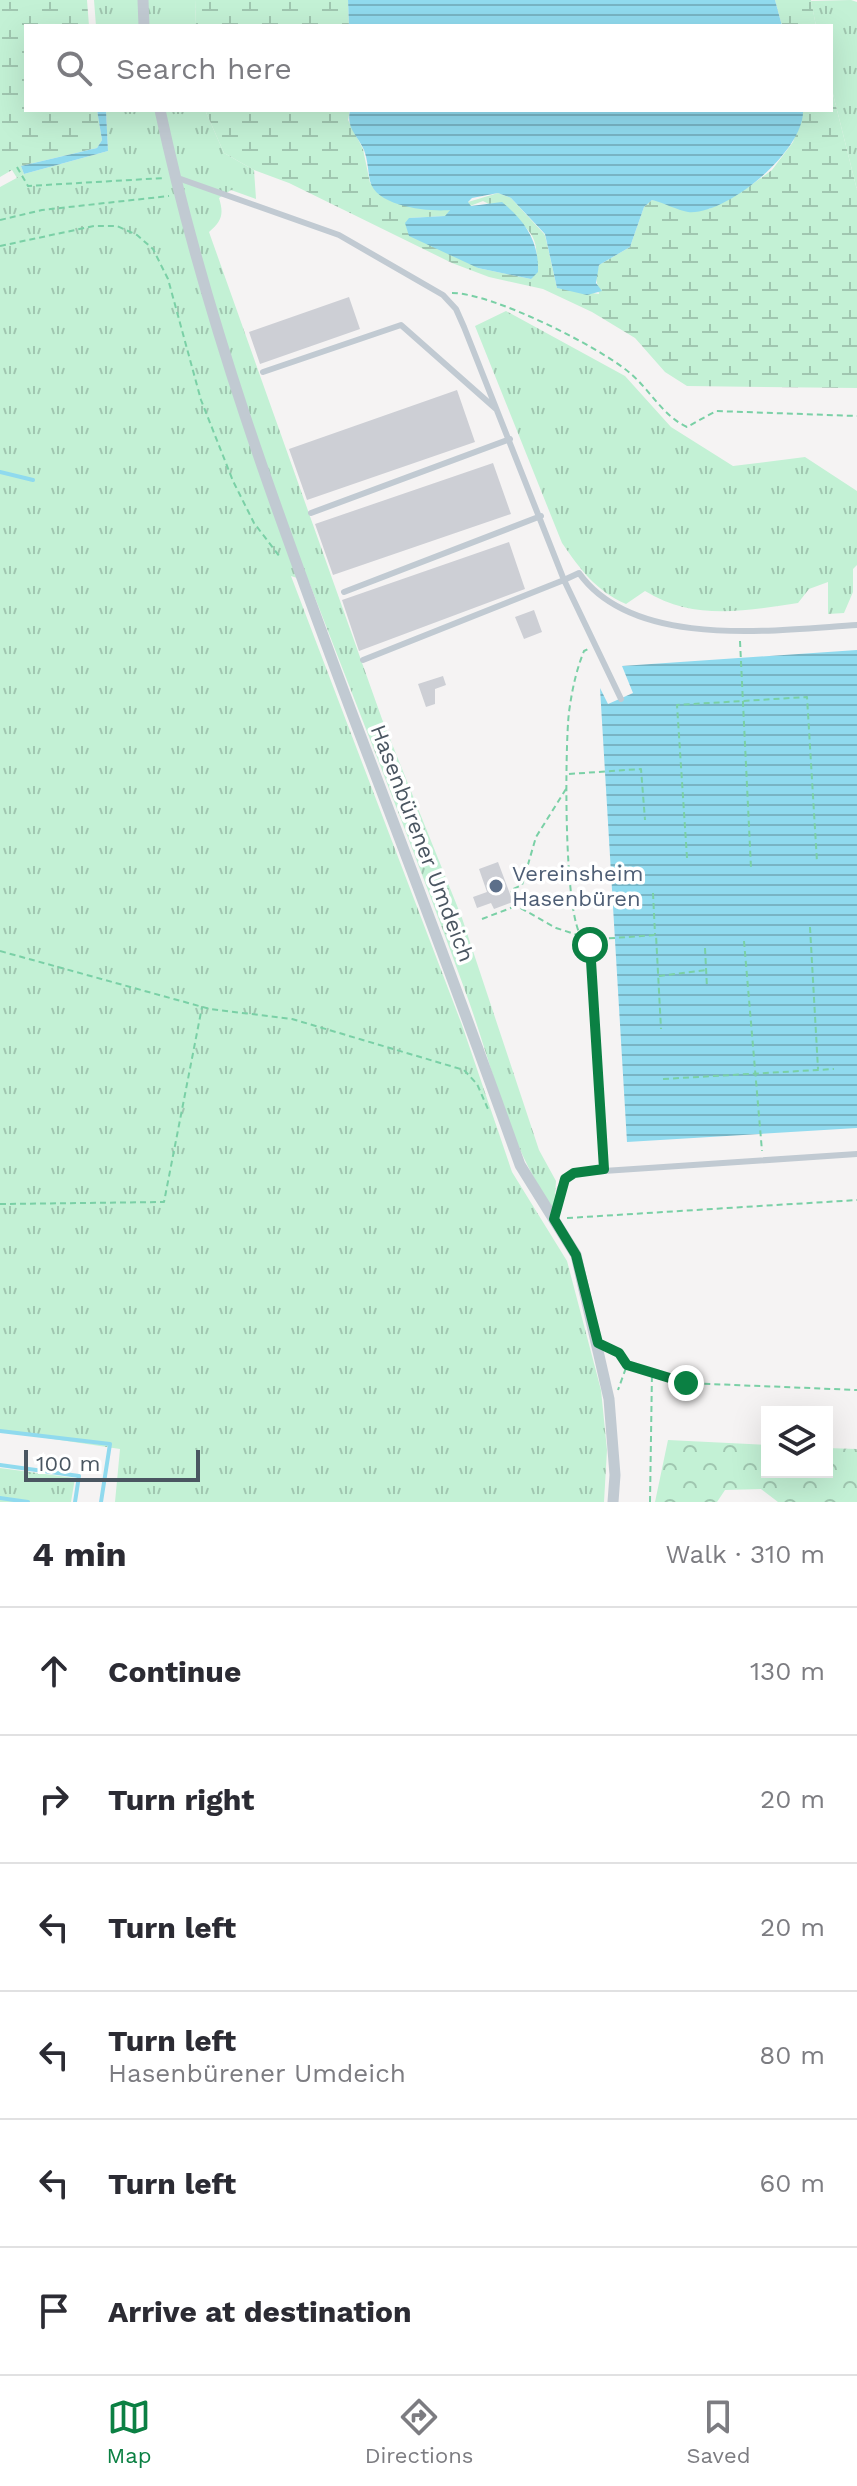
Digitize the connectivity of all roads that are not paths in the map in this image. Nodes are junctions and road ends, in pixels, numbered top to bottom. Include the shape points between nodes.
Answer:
1 (143, 0) edge
2 (144, 24) edge
3 (160, 112) edge
4 (175, 177) junction
5 (263, 372) dead end
6 (499, 411) junction
7 (510, 439) junction
8 (311, 513) dead end
9 (541, 516) junction
10 (564, 580) junction
11 (344, 592) dead end
12 (857, 625) edge
13 (363, 660) dead end
14 (621, 699) dead end
15 (590, 945) road end
16 (857, 1154) edge
17 (604, 1169) junction
18 (554, 1219) junction
19 (613, 1502) edge

1 - 2 street
3 - 4 street, Hasenbürener Umdeich
4 - 6 lane via 339,235 443,295 456,309
4 - 18 street, Hasenbürener Umdeich via 223,355 295,561 520,1165
5 - 6 lane via 401,325
6 - 7 lane
7 - 8 lane
7 - 9 lane
9 - 10 lane
9 - 11 lane
10 - 12 lane via 579,573 608,602 706,631
10 - 13 lane
10 - 14 lane
15 - 17 lane
16 - 17 lane
17 - 18 lane via 565,1179
18 - 19 street, Hasenbürener Umdeich via 576,1255 598,1343 609,1399

